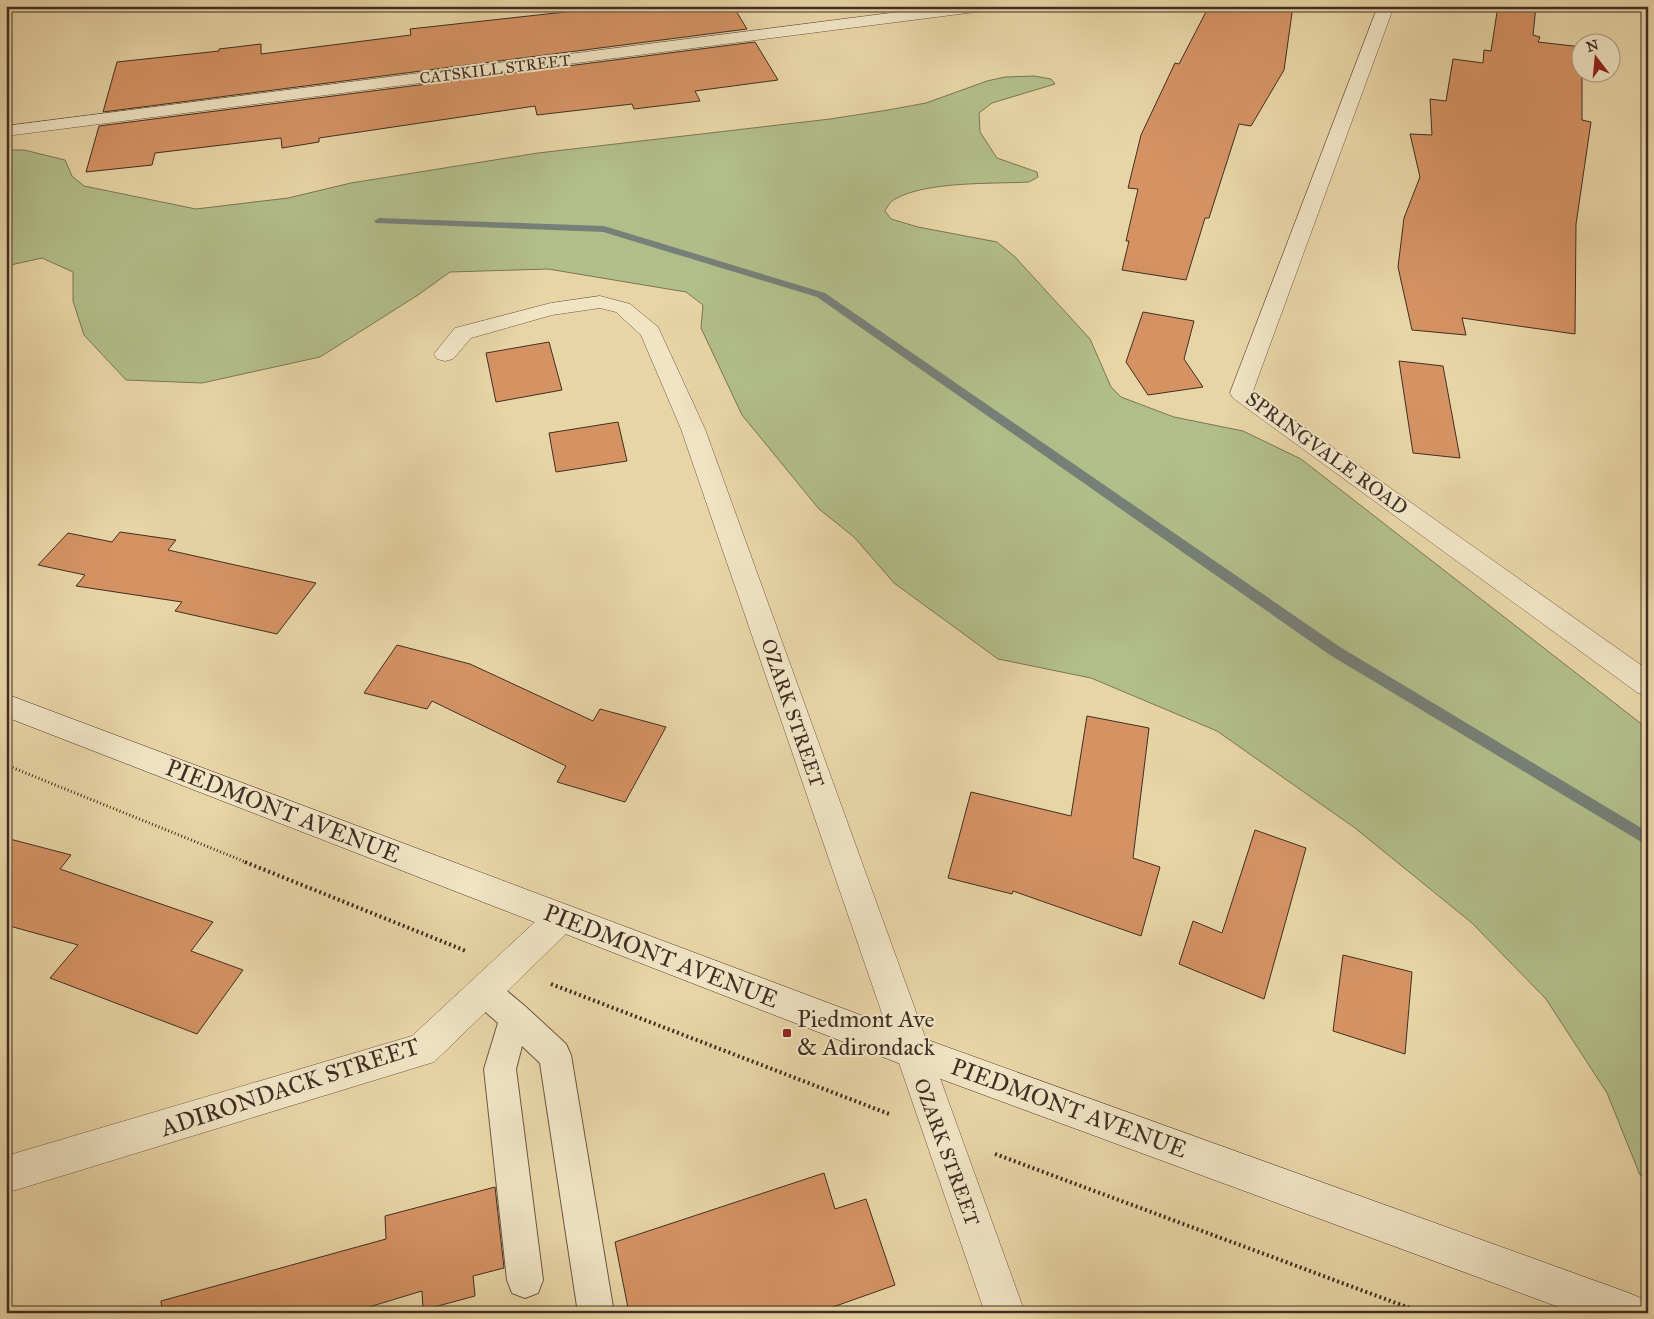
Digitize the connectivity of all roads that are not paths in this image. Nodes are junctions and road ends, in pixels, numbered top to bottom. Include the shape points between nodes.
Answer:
1 (984, 6) edge
2 (1386, 6) edge
3 (6, 131) edge
4 (446, 354) dead end
5 (1648, 684) edge
6 (6, 705) edge
7 (561, 918) junction
8 (484, 991) junction
9 (516, 1017) junction
10 (911, 1051) junction
11 (6, 1175) edge
12 (525, 1280) dead end
13 (596, 1313) edge
14 (1005, 1313) edge
15 (1629, 1313) edge

1 - 3 street, CATSKILL STREET
2 - 5 street, SPRINGVALE ROAD via 1241,393
4 - 10 street, OZARK STREET via 463,333 551,309 600,302 623,308 650,332 693,429
6 - 7 street, PIEDMONT AVENUE
7 - 8 street, ADIRONDACK STREET
7 - 10 street, PIEDMONT AVENUE
8 - 9 lane
8 - 11 street, ADIRONDACK STREET via 422,1050
9 - 12 lane via 500,1069
9 - 13 lane via 555,1055
10 - 14 street, OZARK STREET
10 - 15 street, PIEDMONT AVENUE

